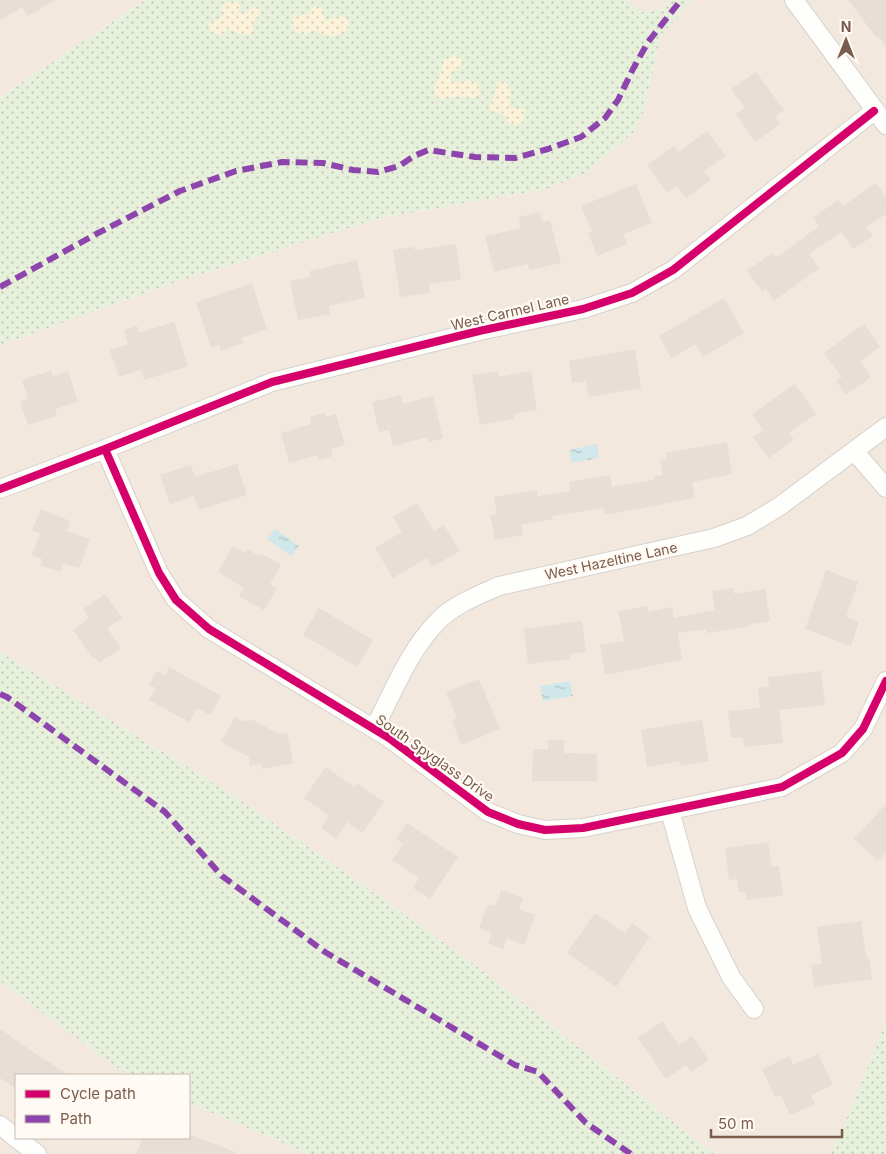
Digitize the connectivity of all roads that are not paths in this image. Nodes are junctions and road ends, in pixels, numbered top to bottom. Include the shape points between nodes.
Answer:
1 (794, 0) edge
2 (874, 111) junction
3 (886, 125) edge
4 (886, 428) edge
5 (105, 449) junction
6 (855, 452) junction
7 (886, 488) edge
8 (0, 489) edge
9 (886, 681) edge
10 (374, 729) junction
11 (670, 811) junction
12 (754, 1009) dead end
13 (0, 1125) edge
14 (15, 1137) edge
15 (17, 1139) edge
16 (37, 1154) edge

1 - 2 street
2 - 3 street
2 - 5 street, West Carmel Lane via 673,270 632,293 582,309 272,382
4 - 6 street, West Hazeltine Lane
5 - 8 street, West Carmel Lane
5 - 10 street, South Spyglass Drive via 159,573 176,600 209,629
6 - 7 street
6 - 10 street, West Hazeltine Lane via 747,526 714,538 499,586 470,598 440,619 414,651
9 - 11 street, South Spyglass Drive via 863,729 842,753 782,787
10 - 11 street, South Spyglass Drive via 488,812 518,824 545,830 583,828
11 - 12 street via 697,908 731,977
13 - 14 street
15 - 16 street

